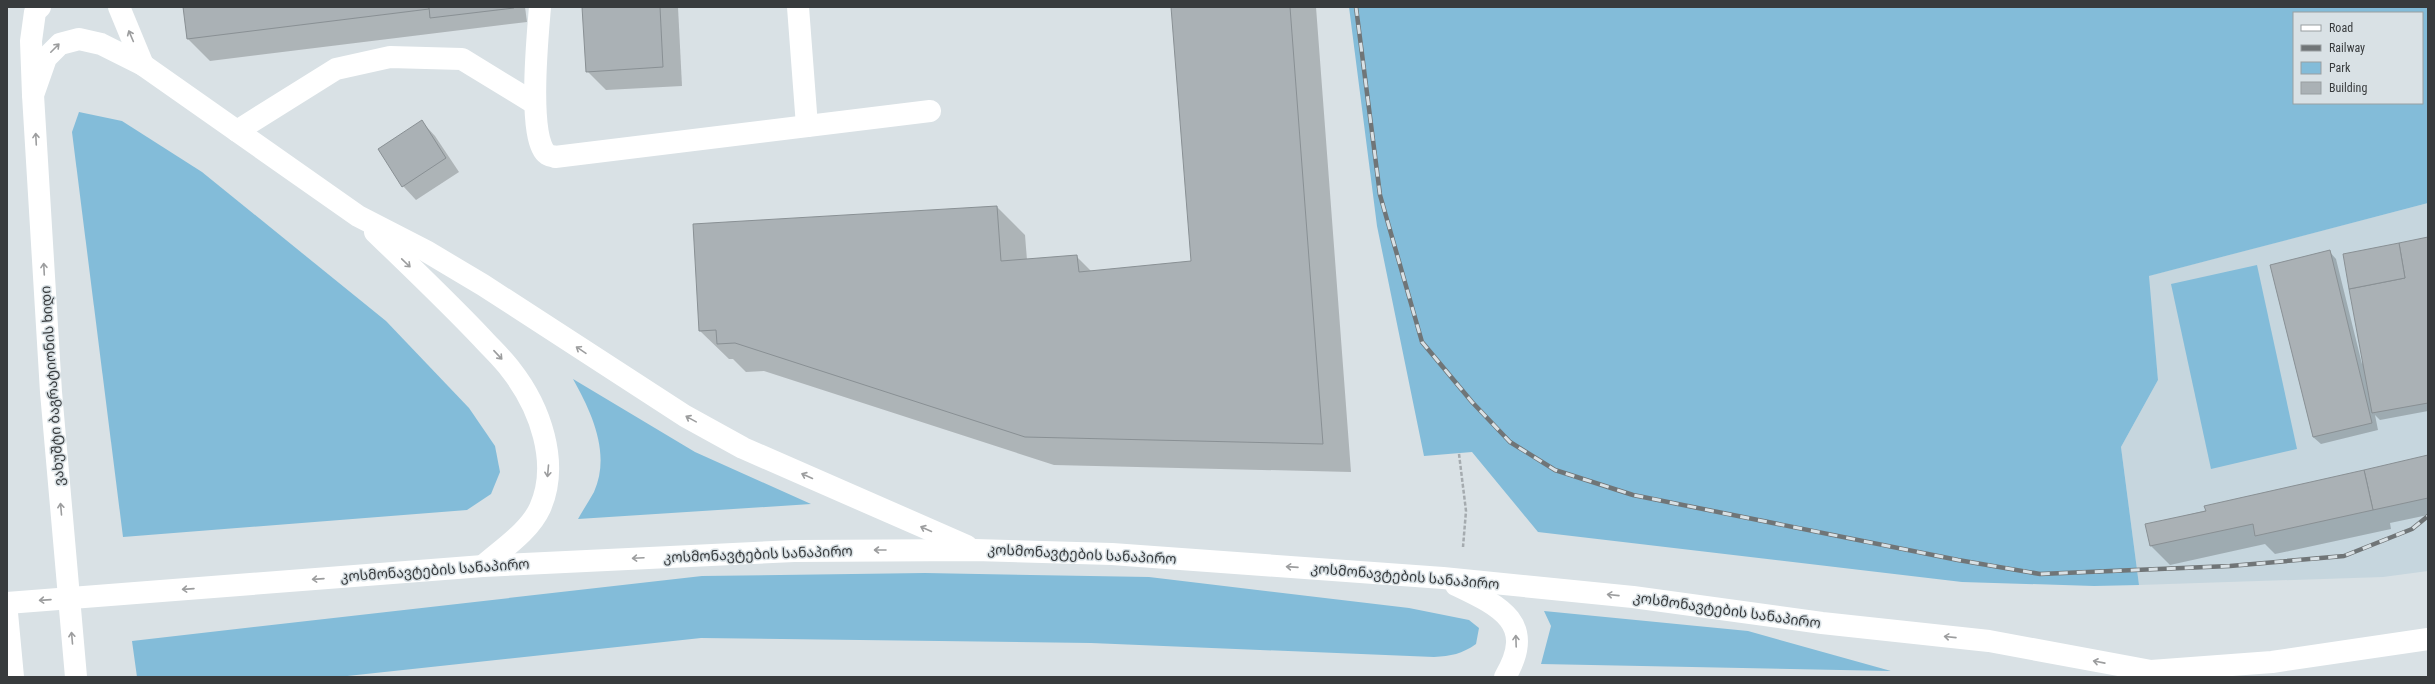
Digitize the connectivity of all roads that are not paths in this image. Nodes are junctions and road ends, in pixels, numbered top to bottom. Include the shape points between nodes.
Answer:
1 (119, 7) edge
2 (540, 7) edge
3 (798, 7) edge
4 (37, 9) edge
5 (143, 65) junction
6 (34, 95) junction
7 (534, 103) junction
8 (930, 111) dead end
9 (807, 126) junction
10 (237, 131) junction
11 (358, 216) junction
12 (975, 550) junction
13 (483, 566) junction
14 (1443, 578) junction
15 (7, 603) edge
16 (7, 613) edge
17 (2428, 640) edge
18 (2152, 671) junction
19 (13, 677) edge
20 (76, 677) edge
21 (1505, 677) edge
22 (2127, 677) edge

5 -> 1 main road
2 - 7 main road
3 - 9 main road
4 - 6 main road, ვახუშტი ბაგრატიონის ხიდი via 31,41
6 -> 5 main road via 46,58 60,44 79,39 101,44
5 - 10 main road
20 -> 6 main road, ვახუშტი ბაგრატიონის ხიდი via 51,392
7 - 9 main road via 541,145 546,154 556,157
7 - 10 main road via 462,59 390,57 336,69
8 - 9 main road
10 - 11 main road
12 -> 11 main road via 743,448 685,416 426,251
11 -> 13 main road via 470,325 511,370 532,404 545,441 549,464 547,486 539,509 524,530
12 -> 13 main road, კოსმონავტების სანაპირო via 794,551
14 -> 12 main road, კოსმონავტების სანაპირო via 1112,554
13 -> 15 main road, კოსმონავტების სანაპირო
18 -> 14 main road, კოსმონავტების სანაპირო via 1989,641 1822,623 1633,597
21 -> 14 main road via 1514,660 1517,643 1514,626 1505,611 1485,598
16 - 19 main road
17 - 18 main road, კოსმონავტების სანაპირო via 2272,662
18 - 22 main road, კოსმონავტების სანაპირო

